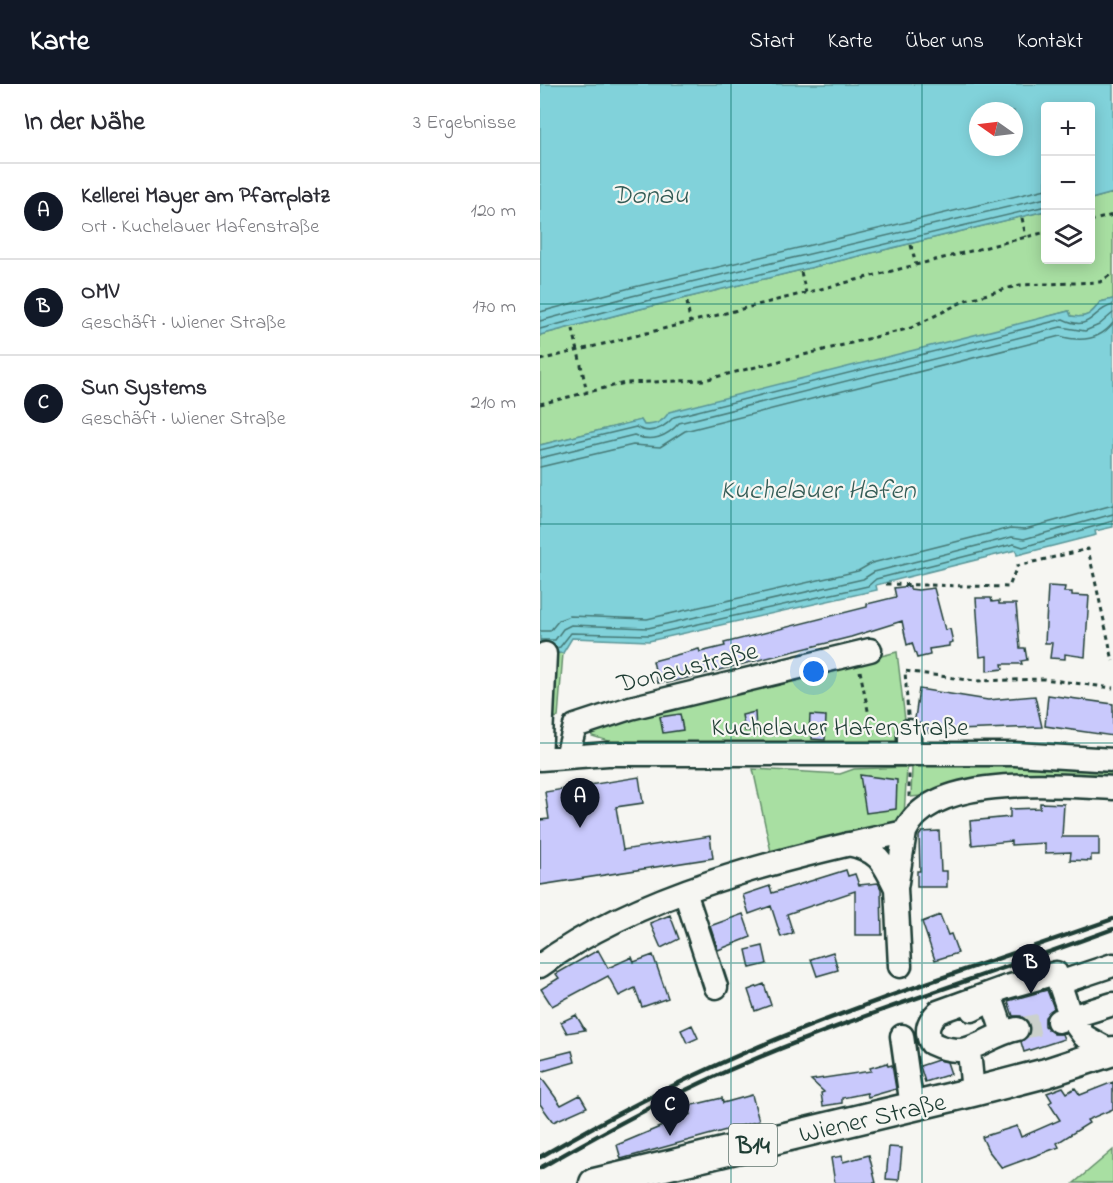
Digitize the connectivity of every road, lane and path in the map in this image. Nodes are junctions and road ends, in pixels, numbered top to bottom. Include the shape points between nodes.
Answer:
1 (1113, 215) edge
2 (1022, 218) dead end
3 (1095, 220) edge
4 (1041, 233) edge
5 (1026, 237) junction
6 (911, 245) dead end
7 (916, 265) junction
8 (801, 272) dead end
9 (1113, 273) edge
10 (806, 293) junction
11 (687, 302) dead end
12 (690, 322) junction
13 (573, 329) dead end
14 (578, 350) junction
15 (540, 360) edge
16 (587, 392) junction
17 (540, 404) edge
18 (886, 584) dead end
19 (870, 650) dead end
20 (545, 654) dead end
21 (1113, 661) edge
22 (861, 672) dead end
23 (1113, 688) edge
24 (909, 731) joint
25 (872, 732) dead end
26 (1015, 754) junction
27 (909, 755) junction
28 (567, 756) junction
29 (540, 759) edge
30 (1113, 760) edge
31 (1020, 784) junction
32 (1113, 788) edge
33 (907, 827) junction
34 (848, 844) junction
35 (896, 888) junction
36 (685, 892) junction
37 (1113, 965) edge
38 (540, 966) edge
39 (900, 966) dead end
40 (1059, 982) junction
41 (716, 987) dead end
42 (1113, 1004) edge
43 (1065, 1019) junction
44 (902, 1036) dead end
45 (933, 1040) junction
46 (969, 1051) junction
47 (1112, 1051) edge
48 (973, 1092) junction
49 (912, 1107) junction
50 (594, 1183) edge

1 - 3 path
2 - 5 path
4 - 5 path
5 - 7 path
6 - 7 path
7 - 10 path
8 - 10 path
9 - 16 path via 1100,282 1020,285 966,300 911,328 704,380 625,383
10 - 12 path
11 - 12 path
12 - 14 path
13 - 14 path
14 - 15 path
14 - 16 path
16 - 17 path
18 - 21 path via 1008,587 1017,566 1088,549
19 - 28 street, Donaustraße via 630,708 575,726
20 - 29 street
22 - 25 path
23 - 24 path via 1044,679 975,681 905,671
24 - 27 street
26 - 27 street, Kuchelauer Hafenstraße
26 - 30 street, Kuchelauer Hafenstraße
26 - 31 street
27 - 28 street, Kuchelauer Hafenstraße
27 - 33 path
28 - 29 street
31 - 32 street
31 - 33 street via 941,798
33 - 34 street
33 - 35 street
34 - 35 street via 868,848 886,867
34 - 36 street
35 - 39 street
36 - 38 street via 596,931
36 - 41 street
37 - 40 street
40 - 43 street
40 - 45 street via 1056,973 938,1012 930,1020
42 - 43 street
43 - 47 street via 1084,1036
44 - 49 street
45 - 46 street
45 - 46 street via 992,1000 1010,1031
46 - 48 street
47 - 48 main road, Wiener Straße / B14
48 - 49 main road, Wiener Straße / B14
49 - 50 main road, Wiener Straße / B14

